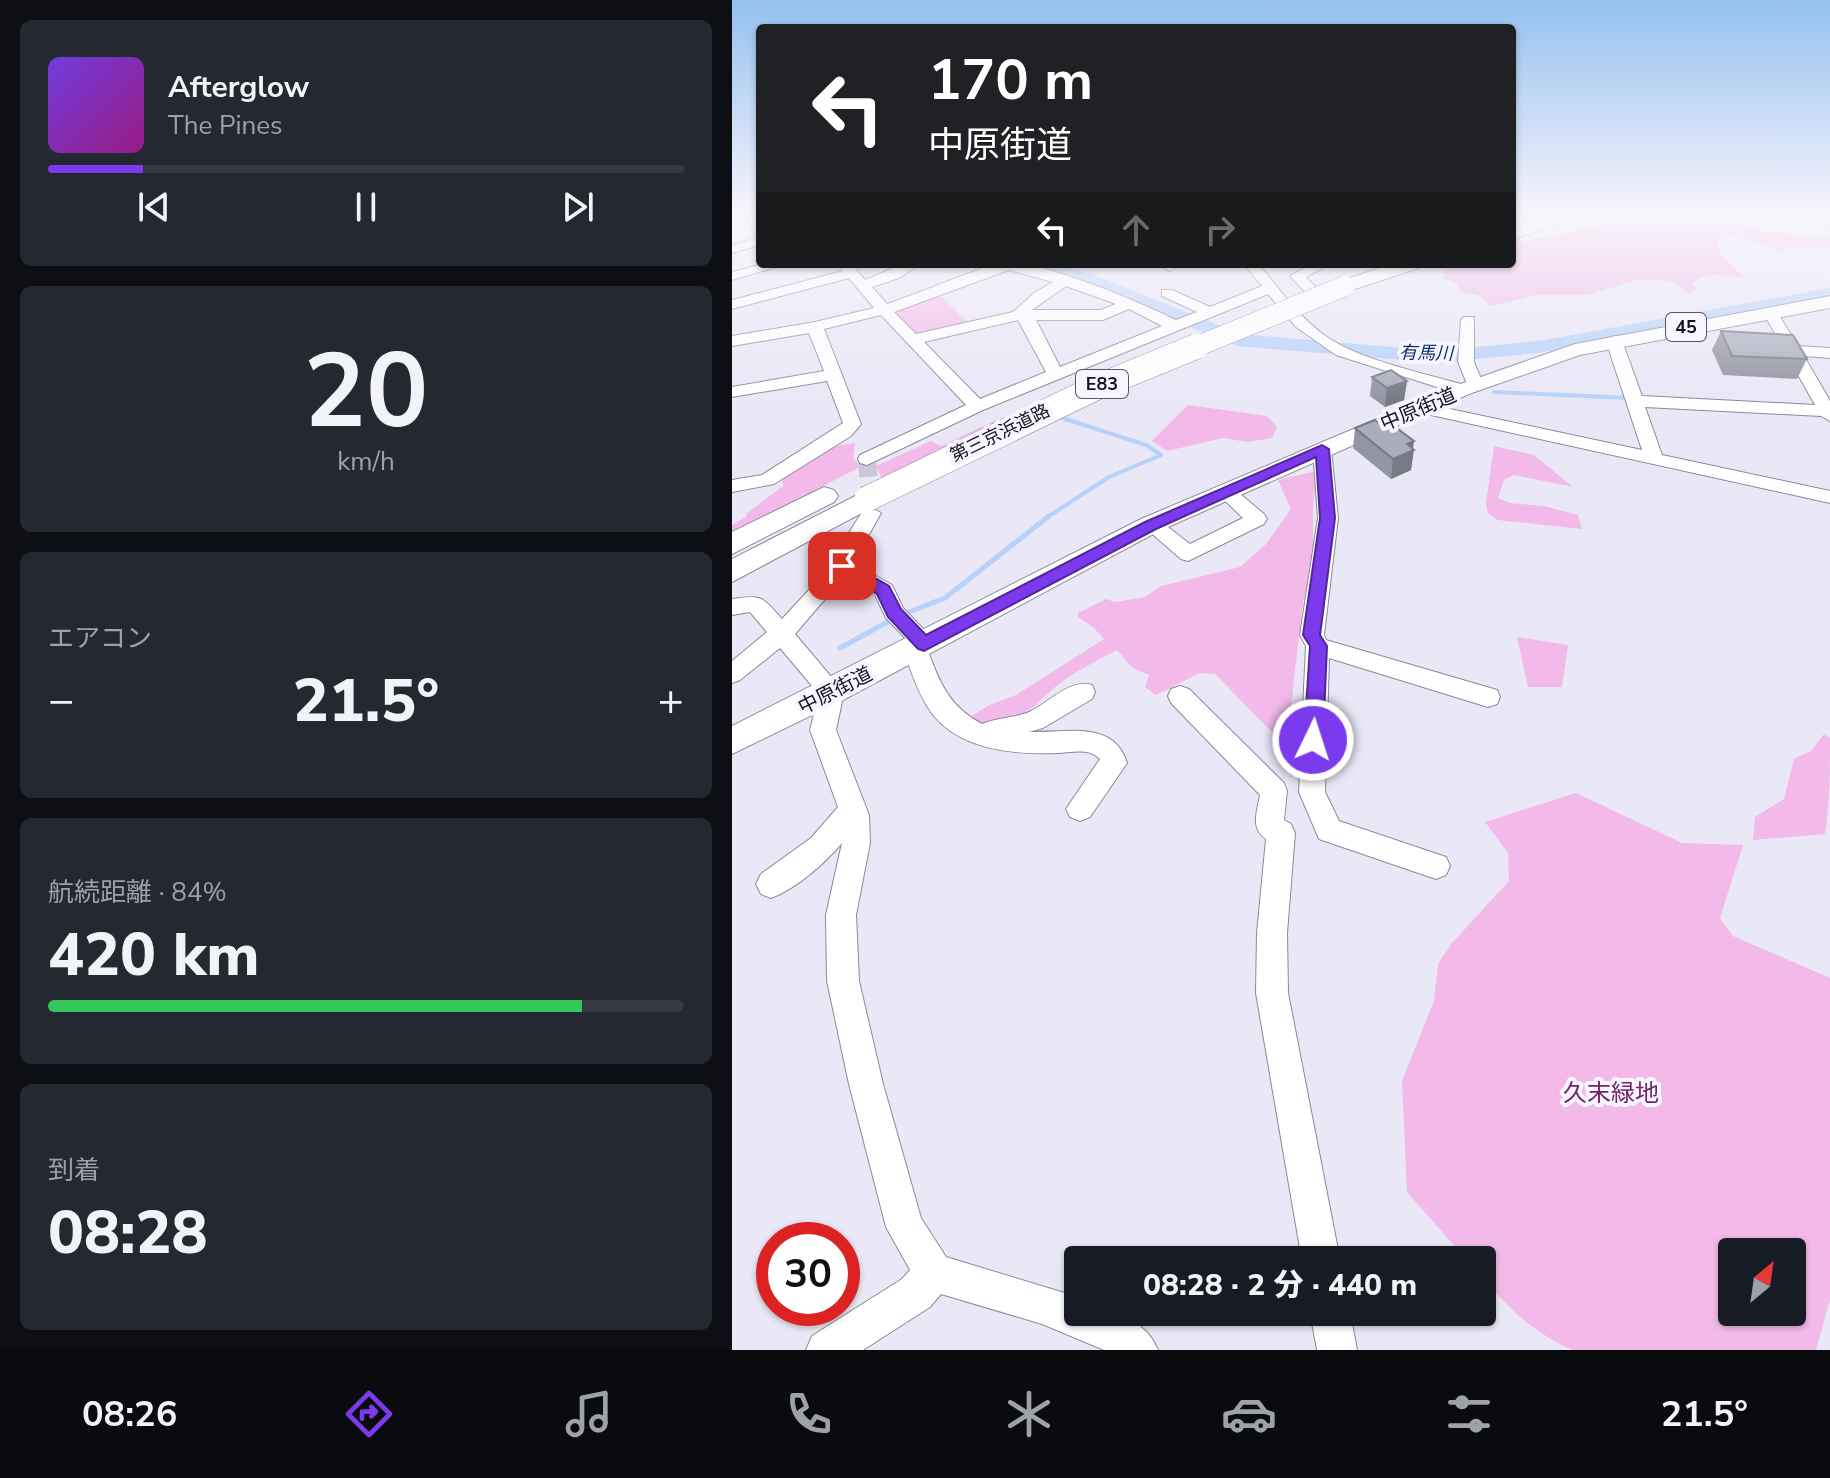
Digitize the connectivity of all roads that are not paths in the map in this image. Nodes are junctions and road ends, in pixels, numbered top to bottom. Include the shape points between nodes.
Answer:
1 (845, 276) edge
2 (855, 276) edge
3 (975, 276) edge
4 (1050, 276) edge
5 (1260, 276) edge
6 (1331, 276) edge
7 (1066, 280) junction
8 (1269, 288) junction
9 (1167, 293) dead end
10 (1830, 302) edge
11 (1131, 303) junction
12 (732, 305) edge
13 (884, 310) junction
14 (1207, 311) junction
15 (1770, 312) junction
16 (1292, 313) junction
17 (1023, 316) junction
18 (998, 319) junction
19 (1469, 320) dead end
20 (1173, 325) junction
21 (815, 327) junction
22 (915, 339) junction
23 (732, 341) edge
24 (1614, 341) junction
25 (997, 343) dead end
26 (1793, 351) junction
27 (1830, 353) edge
28 (1055, 373) junction
29 (832, 375) junction
30 (1469, 388) junction
31 (732, 392) edge
32 (1635, 401) junction
33 (977, 406) junction
34 (1422, 408) junction
35 (1828, 413) edge
36 (1322, 449) junction
37 (1655, 460) junction
38 (732, 486) edge
39 (866, 487) junction
40 (1226, 492) junction
41 (1830, 497) edge
42 (1152, 525) junction
43 (732, 544) edge
44 (842, 566) junction
45 (732, 572) edge
46 (732, 607) edge
47 (783, 635) junction
48 (919, 646) junction
49 (1318, 646) junction
50 (732, 674) edge
51 (832, 692) junction
52 (1083, 692) dead end
53 (1180, 696) dead end
54 (1488, 697) dead end
55 (977, 733) junction
56 (732, 741) edge
57 (1080, 809) dead end
58 (853, 810) junction
59 (1436, 866) dead end
60 (771, 884) dead end
61 (1318, 1246) edge
62 (934, 1273) junction
63 (1333, 1326) edge
64 (826, 1350) edge
65 (1138, 1350) edge
66 (1337, 1350) edge

1 - 12 street
2 - 13 street
3 - 13 street
4 - 7 street
5 - 8 street
6 - 16 street via 1297,276 1320,299
6 - 39 highway, 第三京浜道路 / E83, bridge via 1095,388
7 - 11 street
7 - 17 street via 1039,296
8 - 14 street
8 - 16 street
9 - 14 street
10 - 15 main road, 中原街道 / 45
11 - 17 street via 1103,315
11 - 20 street
13 - 21 street
13 - 22 street
14 - 20 street
15 - 24 main road, 中原街道 / 45
15 - 26 street
16 - 30 street via 1342,352
17 - 18 street
17 - 28 street
18 - 22 street
18 - 25 street
19 - 30 street
20 - 28 street
21 - 23 street
21 - 29 street
22 - 33 street
24 - 30 main road, 中原街道 / 45
24 - 32 street
26 - 27 street
26 - 35 street
28 - 33 street
29 - 31 street
29 - 38 street via 852,424 845,432 767,480
30 - 34 main road, 中原街道 / 45
32 - 35 street
32 - 37 street
33 - 39 street
34 - 36 main road, 中原街道 / 45
34 - 37 street
36 - 40 main road, 中原街道 / 45
36 - 49 street via 1328,518 1312,635
37 - 41 street
39 - 43 highway, 第三京浜道路 / E83
39 - 44 street
39 - 45 highway, 第三京浜道路 / E83
40 - 42 main road, 中原街道 / 45
40 - 42 street via 1257,519 1188,554
42 - 48 main road, 中原街道 / 45
44 - 47 street
44 - 48 street via 884,590
46 - 47 street via 755,603
47 - 50 street
47 - 51 street
48 - 51 main road, 中原街道 / 45
48 - 55 street via 938,704 954,721
49 - 54 street
49 - 59 street via 1312,792 1329,830
51 - 56 main road, 中原街道 / 45
51 - 58 street via 823,730
52 - 55 street via 1034,721
53 - 61 street via 1274,791 1269,826 1281,833 1272,993
55 - 57 street via 998,741 1104,745 1114,763
58 - 60 street via 821,847
58 - 62 street via 856,843 841,915 843,981 905,1227
62 - 64 street via 916,1293
62 - 65 street via 1058,1310 1128,1340
63 - 66 street

